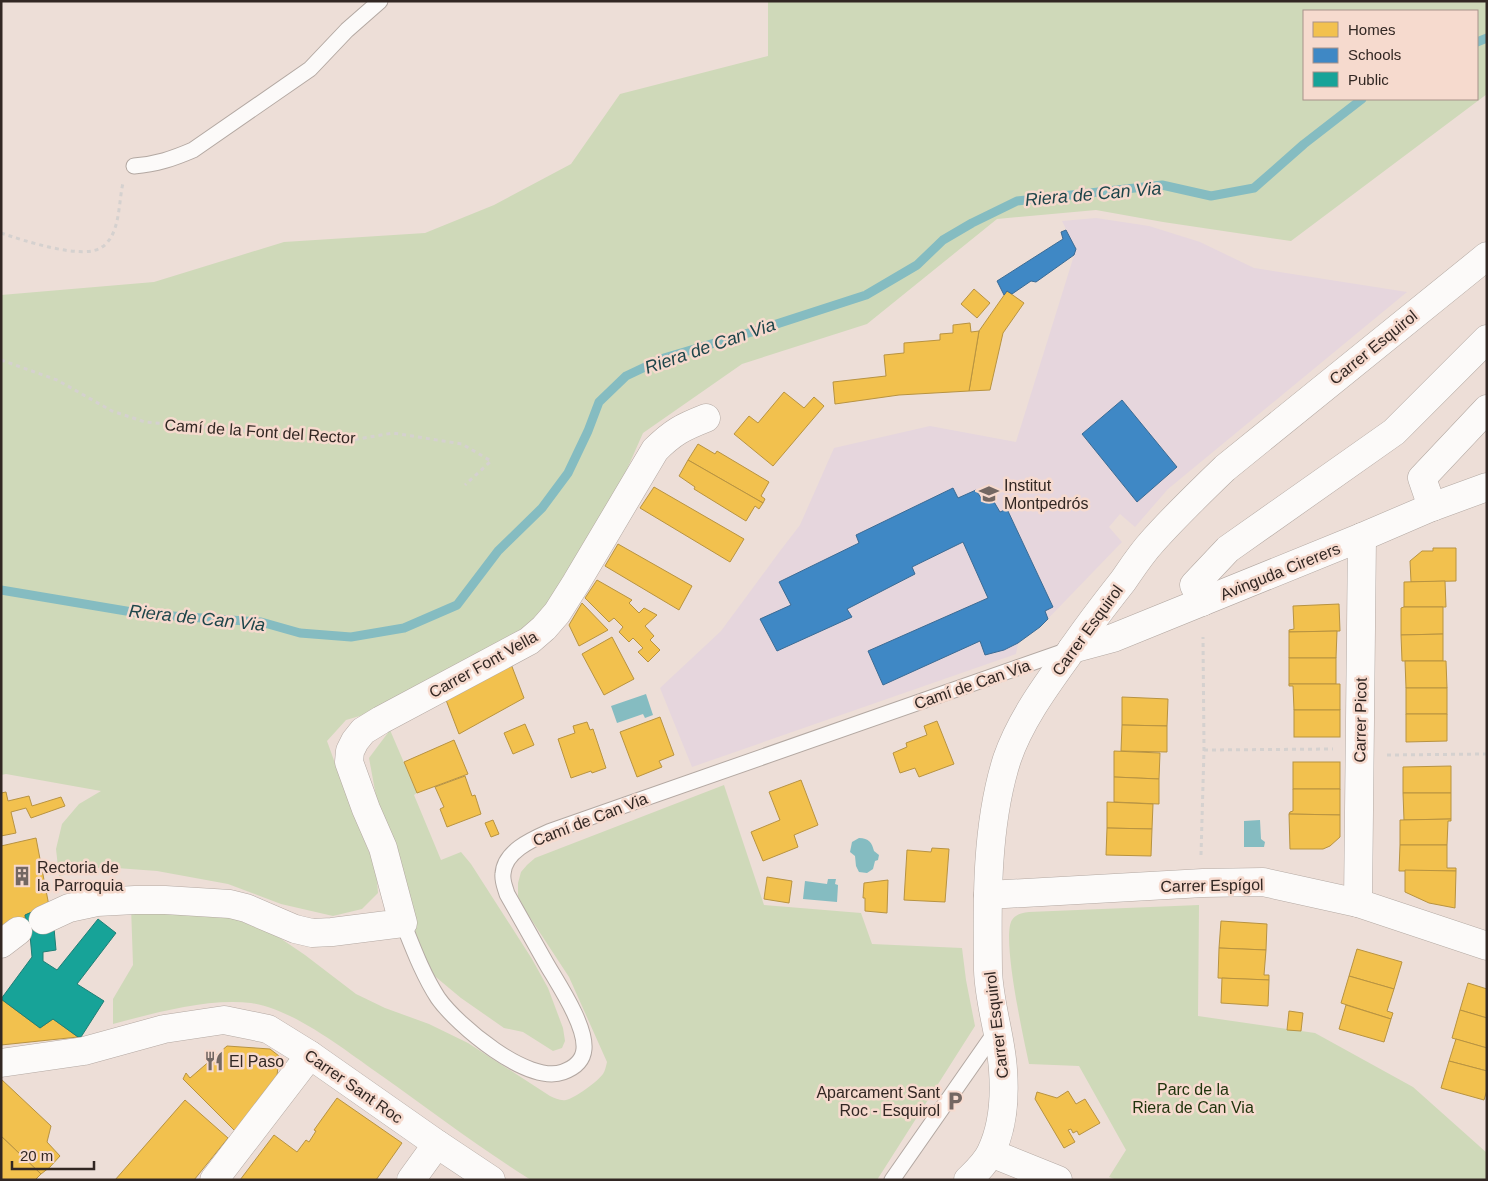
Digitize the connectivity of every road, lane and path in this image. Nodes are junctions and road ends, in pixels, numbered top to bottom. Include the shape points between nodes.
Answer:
1 (380, 1) edge
2 (134, 166) joint
3 (1, 233) edge
4 (1487, 256) edge
5 (1487, 339) edge
6 (1, 360) edge
7 (1487, 409) edge
8 (706, 418) dead end
9 (466, 485) dead end
10 (1487, 487) edge
11 (1432, 507) junction
12 (1362, 538) junction
13 (1202, 602) junction
14 (1203, 637) dead end
15 (1072, 649) junction
16 (1334, 749) dead end
17 (1204, 750) junction
18 (1487, 754) edge
19 (1360, 755) junction
20 (1201, 855) dead end
21 (988, 895) junction
22 (1358, 902) junction
23 (43, 920) dead end
24 (403, 923) junction
25 (1487, 946) edge
26 (996, 1031) junction
27 (310, 1055) junction
28 (1, 1064) edge
29 (437, 1144) junction
30 (991, 1153) junction
31 (214, 1180) edge
32 (411, 1180) edge
33 (491, 1180) edge
34 (892, 1180) edge
35 (968, 1180) edge
36 (1058, 1180) edge

1 - 2 lane via 310,69 193,150 154,164
2 - 3 path via 125,176 117,220 111,238 102,248 86,252 60,250
4 - 15 street, Carrer Esquirol via 1225,468 1151,543
5 - 13 street via 1394,432 1228,549 1194,585
6 - 9 path, Camí de la Font del Rector via 57,380 112,411 145,422 352,440 393,433 462,444 491,460
7 - 11 street via 1422,478
8 - 24 street, Carrer Font Vella via 668,436 656,450 576,583 544,628 529,641 380,720 363,731 355,741 349,762 383,848
10 - 11 street, Avinguda Cirerers
11 - 12 street, Avinguda Cirerers
12 - 13 street, Avinguda Cirerers
12 - 19 street, Carrer Picot
13 - 15 street, Avinguda Cirerers via 1113,638
14 - 17 path
15 - 21 street, Carrer Esquirol via 1042,691 1008,757 993,828
15 - 24 lane, Camí de Can Via via 551,830 521,845 506,863 504,882 507,894 582,1032 582,1059 566,1071 545,1074 523,1067 470,1031 449,1012 423,971
16 - 17 path
17 - 20 path
18 - 19 path
19 - 22 street, Carrer Picot
21 - 22 street, Carrer Espígol via 1263,882
21 - 26 street, Carrer Esquirol via 988,973
22 - 25 street, Carrer Espígol
23 - 24 street via 70,908 97,902 150,900 230,904 312,933
26 - 30 street, Carrer Esquirol via 1003,1069 1003,1098 1000,1124
26 - 34 lane
27 - 28 street, Carrer Sant Roc via 268,1029 224,1020 164,1029 84,1051
27 - 29 street, Carrer Sant Roc
27 - 31 street
29 - 32 street
29 - 33 street, Carrer Sant Roc
30 - 35 street
30 - 36 street

